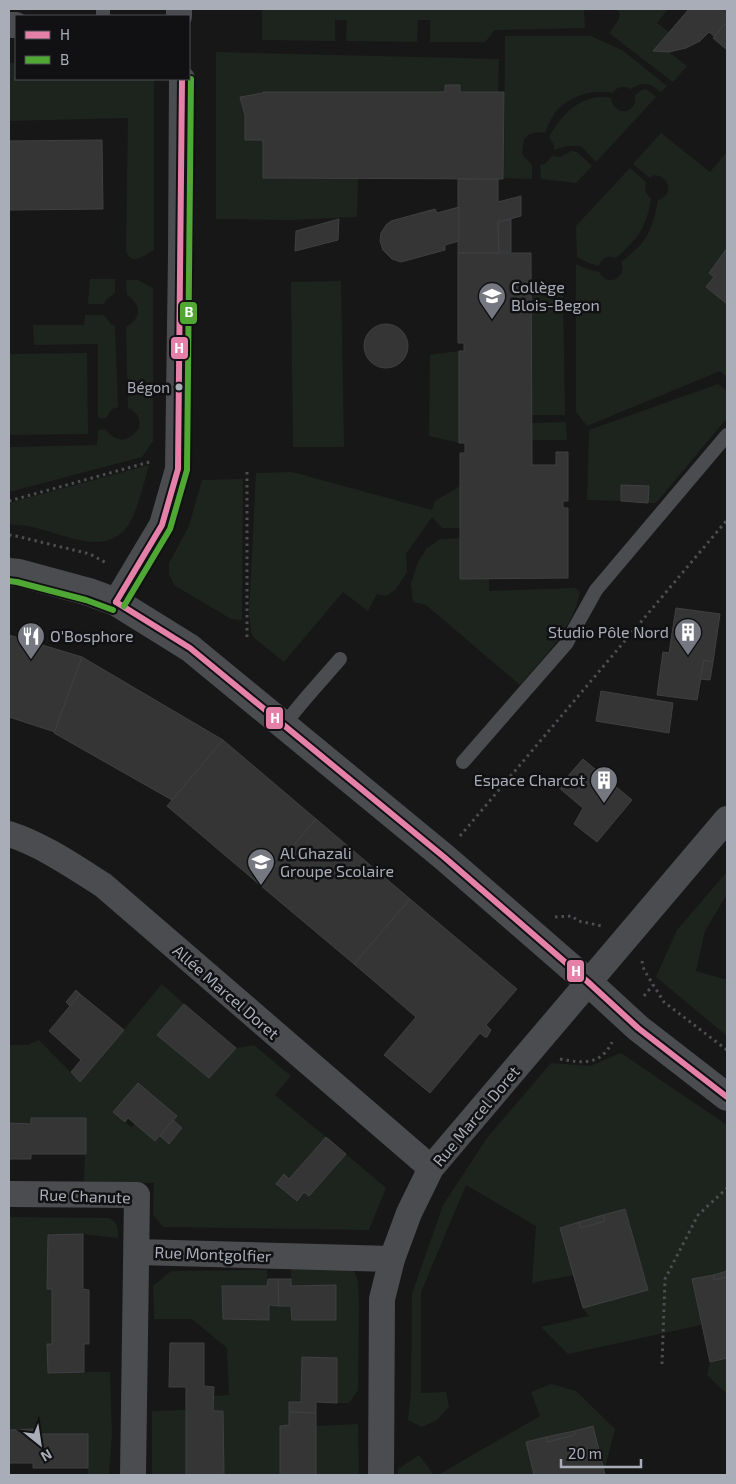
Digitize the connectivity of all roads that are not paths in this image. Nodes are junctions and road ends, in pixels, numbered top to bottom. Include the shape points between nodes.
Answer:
1 (182, 80) edge
2 (727, 435) edge
3 (9, 572) edge
4 (116, 602) junction
5 (340, 659) dead end
6 (284, 725) junction
7 (463, 762) dead end
8 (727, 819) edge
9 (9, 834) edge
10 (588, 982) junction
11 (727, 1097) edge
12 (432, 1168) junction
13 (9, 1194) edge
14 (137, 1252) junction
15 (392, 1259) junction
16 (133, 1475) edge
17 (380, 1475) edge

1 - 4 street via 178,469 162,525
2 - 7 lane via 596,590 566,644
3 - 4 street
4 - 6 street via 190,648
5 - 6 lane
6 - 10 street
8 - 10 street, Rue Marcel Doret
9 - 12 street, Allée Marcel Doret via 65,860 103,885
10 - 11 street via 638,1028
10 - 12 street, Rue Marcel Doret
12 - 15 street, Rue Marcel Doret via 409,1213
13 - 14 street, Rue Chanute via 137,1195
14 - 15 street, Rue Montgolfier
14 - 16 street, Rue Montgolfier
15 - 17 street, Rue Marcel Doret via 382,1299

